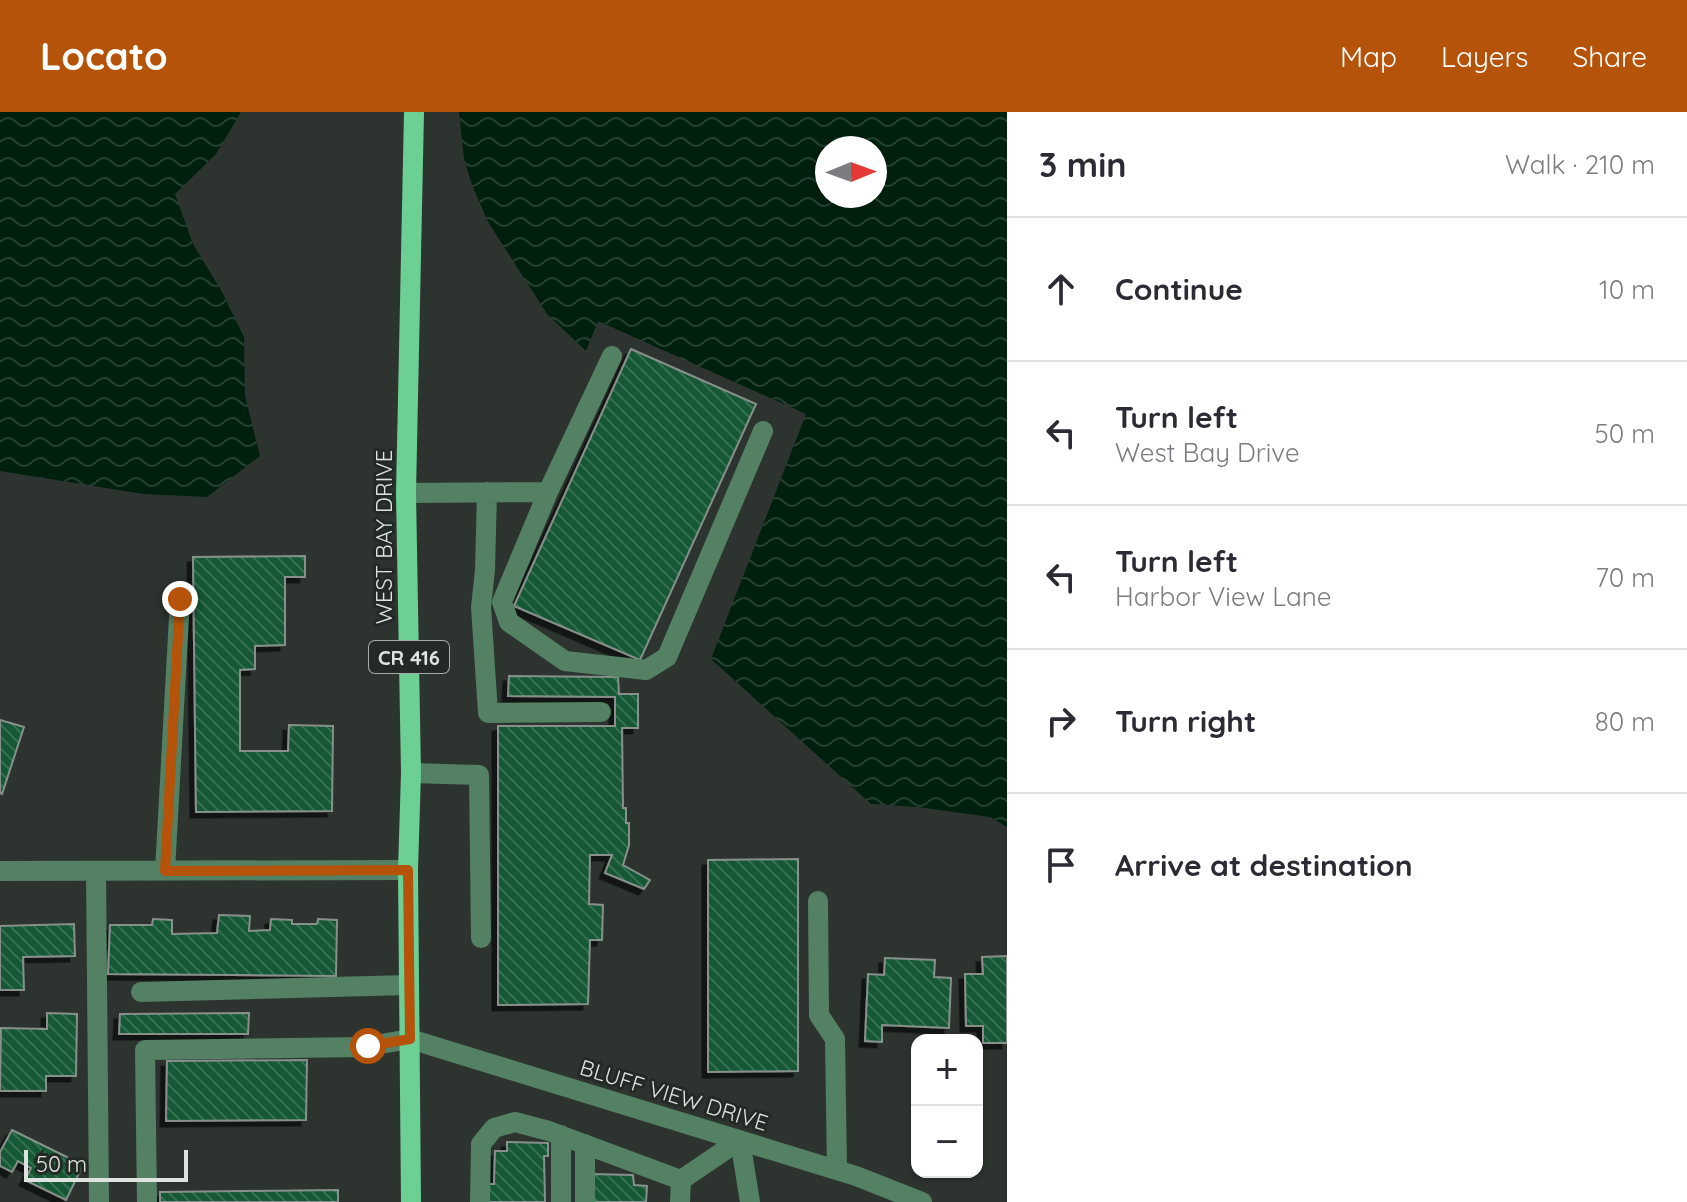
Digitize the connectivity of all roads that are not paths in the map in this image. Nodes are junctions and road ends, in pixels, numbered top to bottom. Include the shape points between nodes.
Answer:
1 (414, 112) edge
2 (612, 356) dead end
3 (763, 431) dead end
4 (487, 492) junction
5 (548, 492) junction
6 (406, 493) junction
7 (180, 599) dead end
8 (601, 712) dead end
9 (411, 773) junction
10 (408, 870) junction
11 (0, 871) edge
12 (96, 871) junction
13 (165, 871) junction
14 (818, 901) dead end
15 (481, 938) dead end
16 (409, 985) junction
17 (141, 992) dead end
18 (410, 1039) junction
19 (561, 1135) junction
20 (740, 1140) junction
21 (585, 1144) junction
22 (837, 1170) junction
23 (681, 1180) junction
24 (99, 1202) edge
25 (147, 1202) edge
26 (411, 1202) edge
27 (480, 1202) edge
28 (561, 1202) edge
29 (585, 1202) edge
30 (680, 1202) edge
31 (750, 1202) edge
32 (922, 1202) edge

1 - 6 main road, WEST BAY DRIVE / CR 416
2 - 5 street
3 - 5 street via 667,657 646,670 565,661 509,622 502,602
4 - 5 street
4 - 6 street
4 - 8 street via 481,607 488,713
6 - 9 main road, WEST BAY DRIVE / CR 416
7 - 13 street
9 - 10 main road, WEST BAY DRIVE / CR 416
9 - 15 street via 479,775
10 - 13 street
10 - 16 main road, WEST BAY DRIVE / CR 416
11 - 12 street
12 - 13 street
12 - 24 street
14 - 22 street via 819,1015 835,1039
16 - 17 street
16 - 18 main road, WEST BAY DRIVE / CR 416
18 - 20 street, BLUFF VIEW DRIVE
18 - 25 street via 363,1047 145,1050
18 - 26 main road, WEST BAY DRIVE / CR 416
19 - 21 street
19 - 27 street via 515,1122 494,1128 481,1144
19 - 28 street
20 - 22 street, BLUFF VIEW DRIVE
20 - 23 street
20 - 31 street
21 - 23 street
21 - 29 street
22 - 32 street, BLUFF VIEW DRIVE
23 - 30 street

